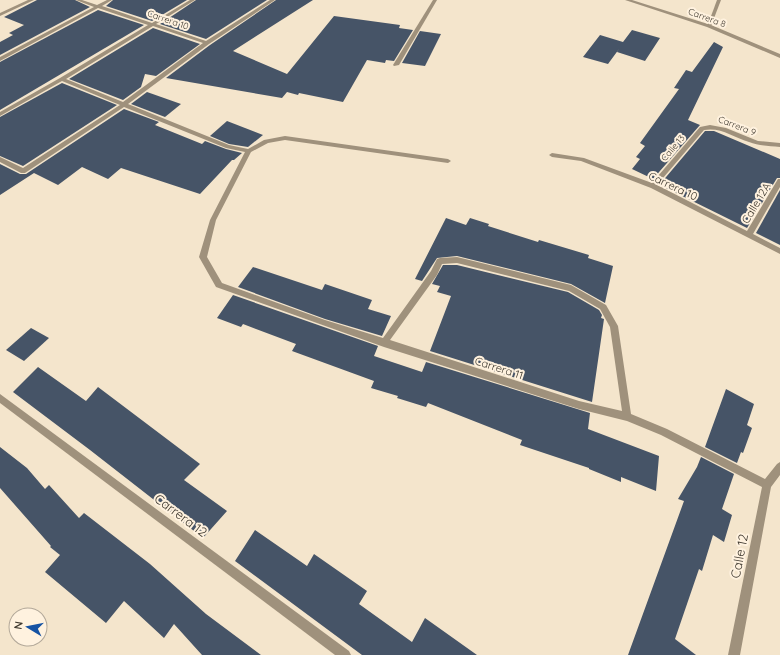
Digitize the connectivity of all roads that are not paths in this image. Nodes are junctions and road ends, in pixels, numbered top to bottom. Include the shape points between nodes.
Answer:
1 (32, 0) edge
2 (78, 0) edge
3 (110, 0) edge
4 (193, 0) edge
5 (274, 0) edge
6 (435, 0) edge
7 (627, 0) edge
8 (719, 0) edge
9 (99, 6) junction
10 (0, 15) edge
11 (152, 24) junction
12 (709, 26) junction
13 (207, 43) junction
14 (780, 56) edge
15 (0, 59) edge
16 (396, 65) dead end
17 (62, 79) junction
18 (123, 105) junction
19 (0, 114) edge
20 (711, 125) joint
21 (780, 145) edge
22 (249, 151) junction
23 (552, 155) dead end
24 (0, 160) edge
25 (448, 161) dead end
26 (780, 182) edge
27 (653, 186) junction
28 (749, 234) junction
29 (780, 251) edge
30 (384, 342) junction
31 (0, 398) edge
32 (626, 417) junction
33 (780, 467) edge
34 (767, 485) junction
35 (345, 655) edge
36 (734, 655) edge

1 - 10 street
2 - 9 street, Carrera 10
3 - 9 street
4 - 11 street
5 - 13 street
6 - 16 street
7 - 12 street, Carrera 8
8 - 12 street
9 - 11 street, Carrera 10
9 - 15 street
11 - 13 street, Carrera 10
11 - 17 street
12 - 14 street, Carrera 8
13 - 18 street
17 - 18 street
17 - 19 street
18 - 22 street via 228,147
18 - 24 street via 23,172
20 - 21 street, Carrera 9 via 758,143
20 - 27 street, Calle 13 via 702,128
22 - 25 street via 266,141 285,138
22 - 30 street, Carrera 11 via 213,220 204,257 219,285 325,324
23 - 27 street, Carrera 10 via 582,159
26 - 28 street, Calle 12A
27 - 28 street, Carrera 10
28 - 29 street, Carrera 10
30 - 32 street, Carrera 11 via 579,405
30 - 32 street via 440,261 457,260 571,288 602,306 614,326
31 - 35 street, Carrera 12
32 - 34 street, Carrera 11 via 664,432
33 - 34 street, Calle 12
34 - 36 street, Calle 12

